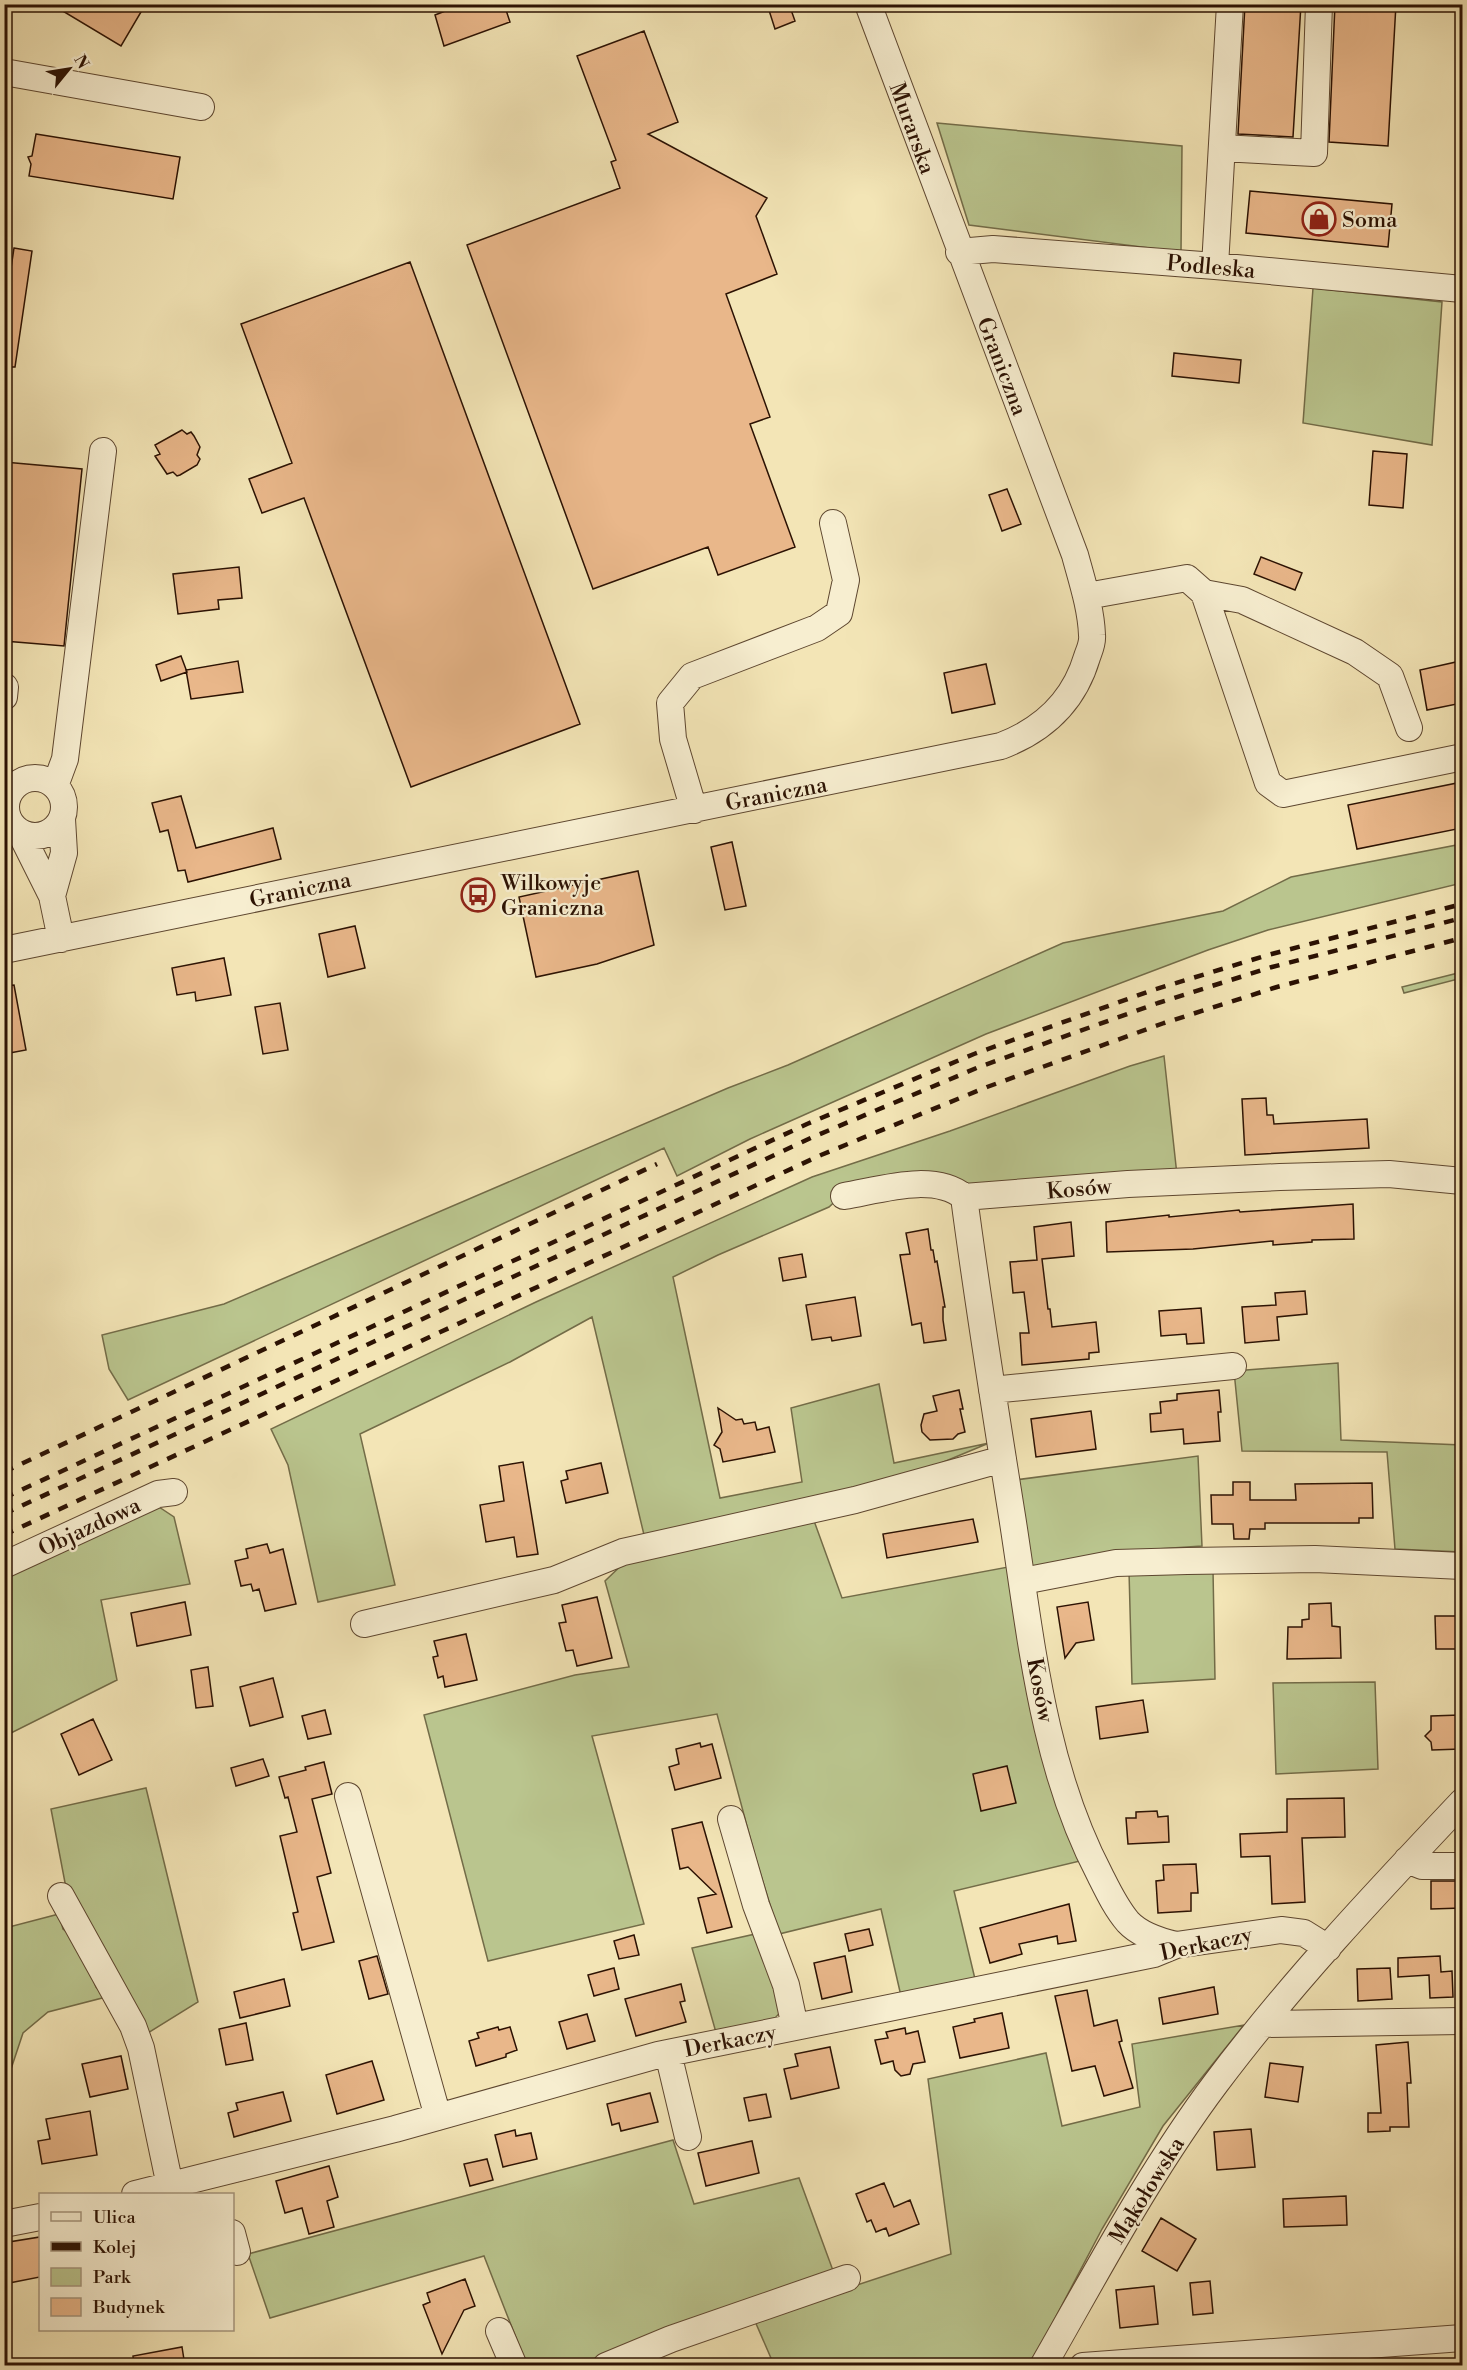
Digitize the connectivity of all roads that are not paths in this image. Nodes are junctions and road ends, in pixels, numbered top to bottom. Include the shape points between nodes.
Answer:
1 (867, 4) edge
2 (1230, 4) edge
3 (1319, 4) edge
4 (4, 72) edge
5 (201, 107) dead end
6 (1222, 148) junction
7 (959, 252) junction
8 (1215, 266) junction
9 (1462, 289) edge
10 (103, 451) dead end
11 (833, 524) dead end
12 (1204, 593) junction
13 (1087, 596) junction
14 (5, 687) edge
15 (4, 697) edge
16 (1409, 728) dead end
17 (1458, 758) dead end
18 (55, 786) junction
19 (7, 792) edge
20 (694, 810) junction
21 (62, 819) junction
22 (20, 831) junction
23 (52, 896) junction
24 (61, 939) junction
25 (4, 950) edge
26 (1462, 1181) edge
27 (844, 1196) dead end
28 (964, 1197) junction
29 (1233, 1366) dead end
30 (992, 1390) junction
31 (1003, 1459) junction
32 (174, 1492) dead end
33 (4, 1565) edge
34 (1462, 1566) edge
35 (1023, 1581) junction
36 (364, 1624) dead end
37 (348, 1796) dead end
38 (1462, 1802) edge
39 (731, 1819) dead end
40 (1407, 1860) junction
41 (1462, 1866) edge
42 (61, 1896) dead end
43 (1176, 1945) junction
44 (1328, 1948) junction
45 (1462, 2021) edge
46 (1263, 2024) junction
47 (795, 2027) junction
48 (668, 2053) junction
49 (438, 2117) junction
50 (688, 2138) dead end
51 (221, 2185) edge
52 (170, 2186) junction
53 (139, 2193) edge
54 (39, 2217) edge
55 (4, 2224) edge
56 (847, 2278) dead end
57 (499, 2331) dead end
58 (1462, 2338) edge
59 (514, 2366) edge
60 (606, 2366) edge
61 (1043, 2366) edge
62 (1083, 2366) edge

1 - 7 street, Murarska
2 - 6 street
3 - 6 street via 1314,153
4 - 5 street
6 - 8 street
7 - 8 street, Podleska via 993,249
7 - 13 street, Graniczna via 1075,555
8 - 9 street, Podleska
10 - 18 street via 64,759
11 - 20 street via 846,579 839,613 817,628 693,676 670,703 673,739
12 - 13 street via 1187,578
12 - 16 street via 1242,600 1355,652 1390,676
12 - 17 street via 1268,783 1283,794
13 - 20 street, Graniczna via 1093,638 1084,669 1069,697 1024,737 1001,746
14 - 15 street
18 - 19 street via 31,778
18 - 21 street via 63,802
19 - 22 street via 8,816
20 - 24 street, Graniczna
21 - 22 street via 39,836
21 - 23 street via 64,853
22 - 23 street
23 - 24 street
24 - 25 street, Graniczna
26 - 28 street, Kosów via 1389,1174 1128,1184
27 - 28 street via 930,1184 946,1186
28 - 30 street, Kosów
29 - 30 street
30 - 31 street, Kosów
31 - 35 street, Kosów
31 - 36 street via 855,1500 623,1552 554,1580
32 - 33 street, Objazdowa via 158,1494
34 - 35 street via 1315,1559 1116,1563
35 - 43 street, Kosów via 1053,1750 1082,1842 1130,1923 1150,1937
37 - 49 street via 412,1996
38 - 40 street, Mąkołowska
39 - 47 street via 756,1905 786,1985
40 - 41 street via 1422,1866
40 - 44 street, Mąkołowska
42 - 52 street via 133,2026
43 - 44 street, Derkaczy via 1281,1930 1304,1933
43 - 47 street, Derkaczy via 1154,1954
44 - 46 street, Mąkołowska
45 - 46 street
46 - 61 street, Mąkołowska via 1216,2083 1150,2179
47 - 48 street, Derkaczy
48 - 49 street, Derkaczy
48 - 50 street
49 - 51 street, Derkaczy
51 - 52 street, Derkaczy
52 - 53 street, Derkaczy
54 - 55 street
56 - 60 street via 671,2339
57 - 59 street
58 - 62 street

